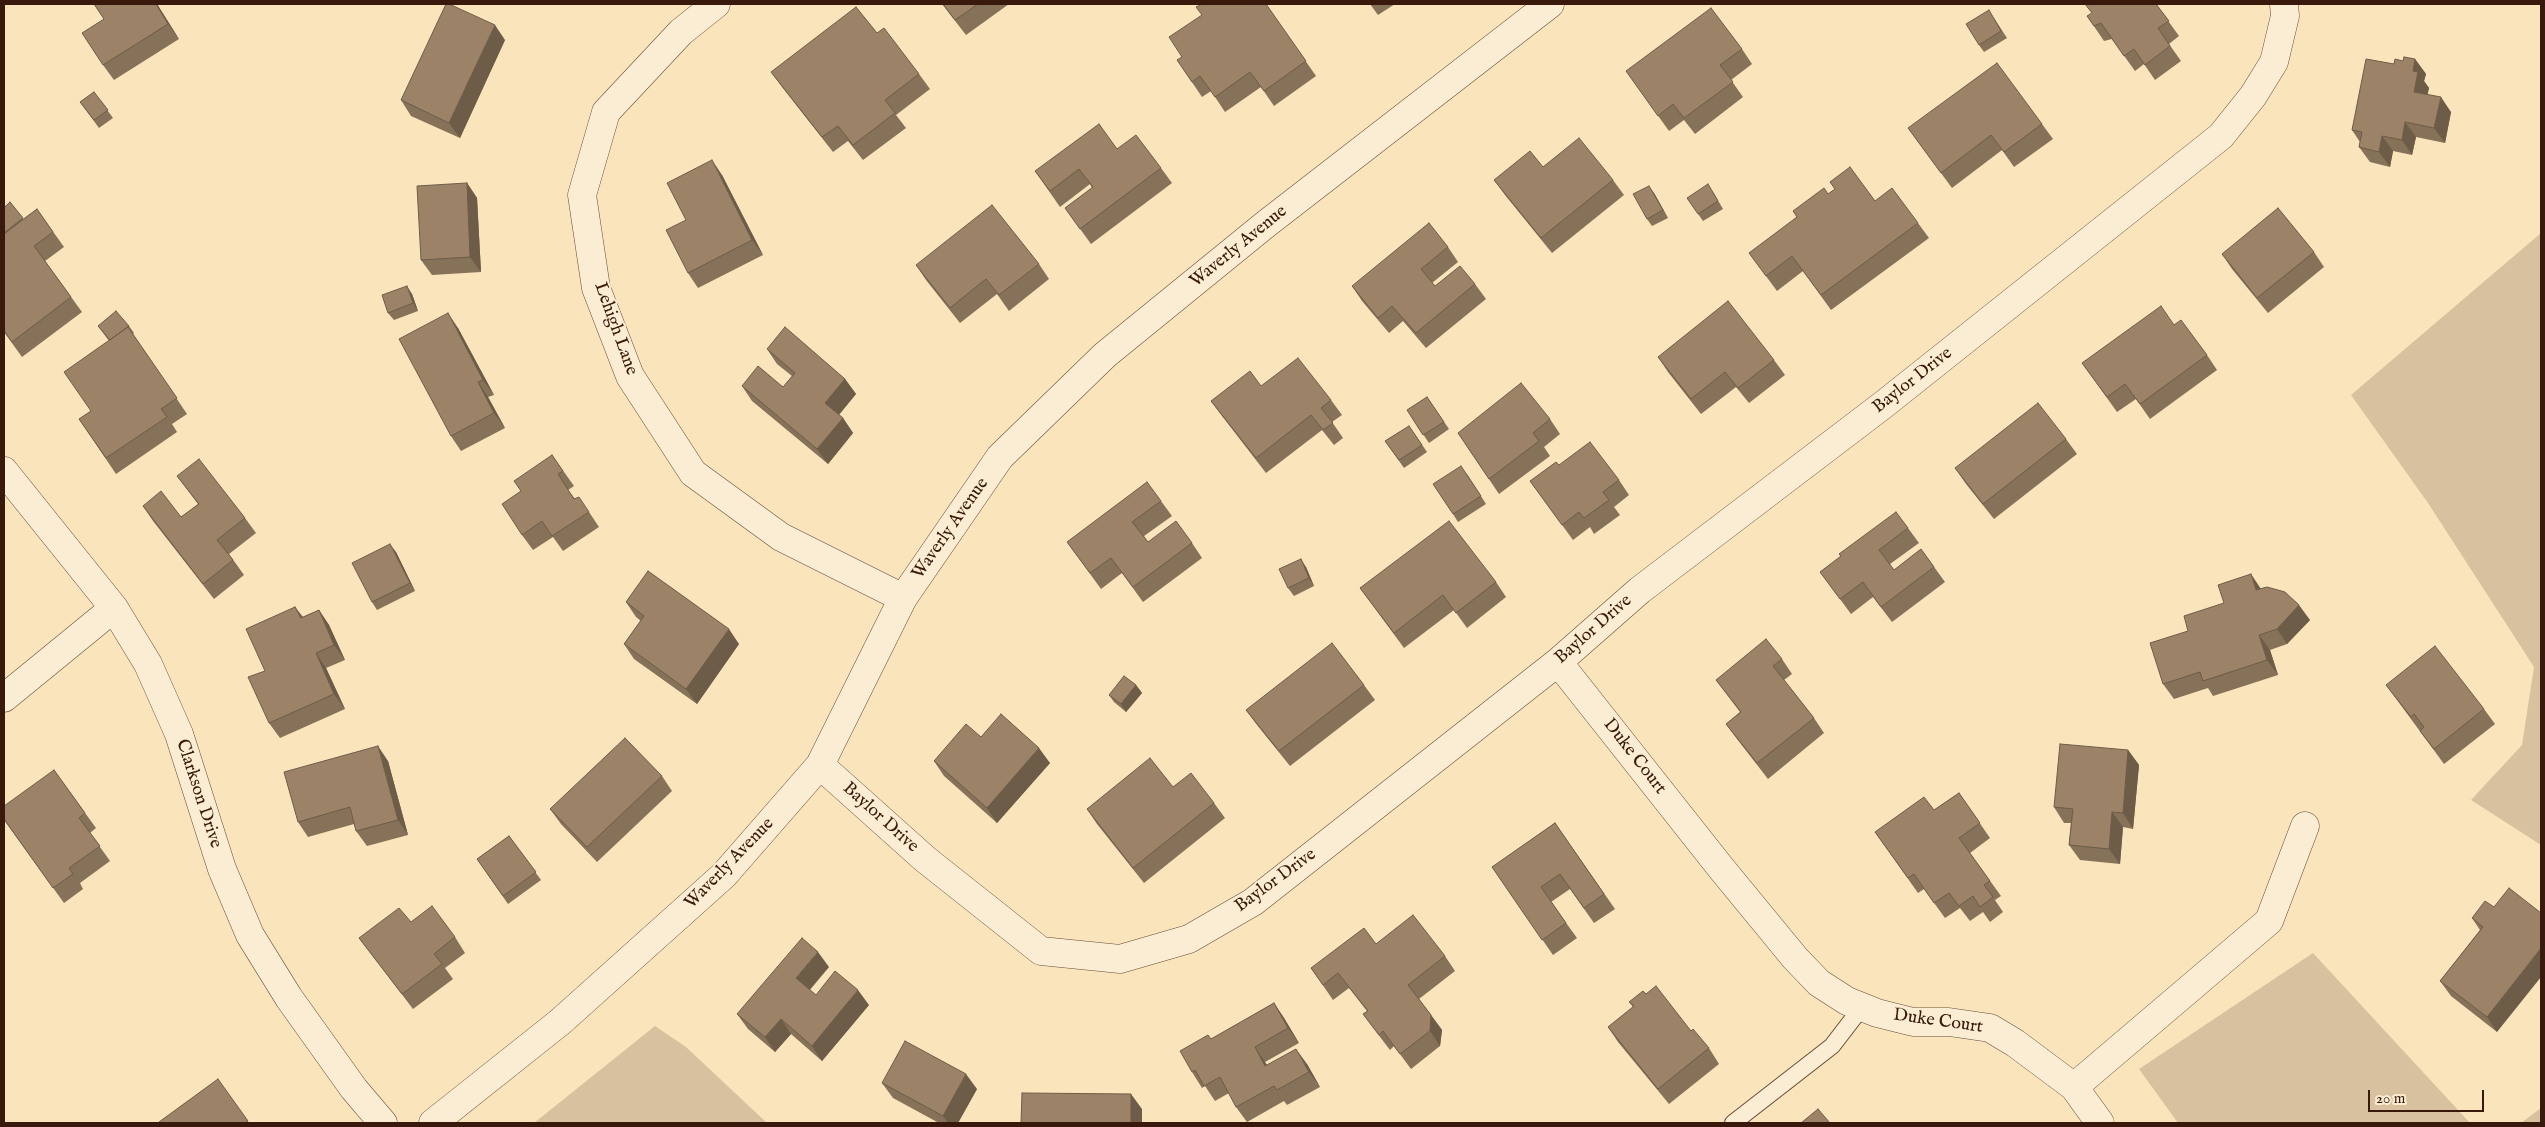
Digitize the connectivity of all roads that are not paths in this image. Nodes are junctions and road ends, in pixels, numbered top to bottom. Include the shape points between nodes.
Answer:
1 (716, 4) edge
2 (1550, 4) edge
3 (2284, 4) edge
4 (4, 471) edge
5 (903, 598) junction
6 (114, 608) junction
7 (1558, 662) junction
8 (4, 698) edge
9 (820, 765) junction
10 (2305, 826) dead end
11 (1862, 1007) junction
12 (2074, 1086) junction
13 (383, 1123) edge
14 (433, 1123) edge
15 (1733, 1123) edge
16 (2100, 1123) edge

1 - 5 street, Lehigh Lane via 681,32 606,112 582,195 596,288 630,376 693,473 781,537
2 - 5 street, Waverly Avenue via 1266,224 1105,355 1000,458
3 - 7 street, Baylor Drive via 2285,16 2274,62 2253,96 2221,136 1914,381 1640,590
4 - 6 street, Clarkson Drive
5 - 9 street, Waverly Avenue
6 - 8 street
6 - 13 street, Clarkson Drive via 148,664 179,734 222,868 250,934 289,998 354,1089
7 - 9 street, Baylor Drive via 1253,902 1189,939 1120,959 1041,951 925,859
7 - 11 street, Duke Court via 1795,958 1819,983
9 - 14 street, Waverly Avenue via 724,875 560,1022
10 - 12 street via 2269,921
11 - 12 street, Duke Court via 1913,1022 1949,1022 1990,1028
11 - 15 lane via 1832,1046
12 - 16 street, Duke Court

